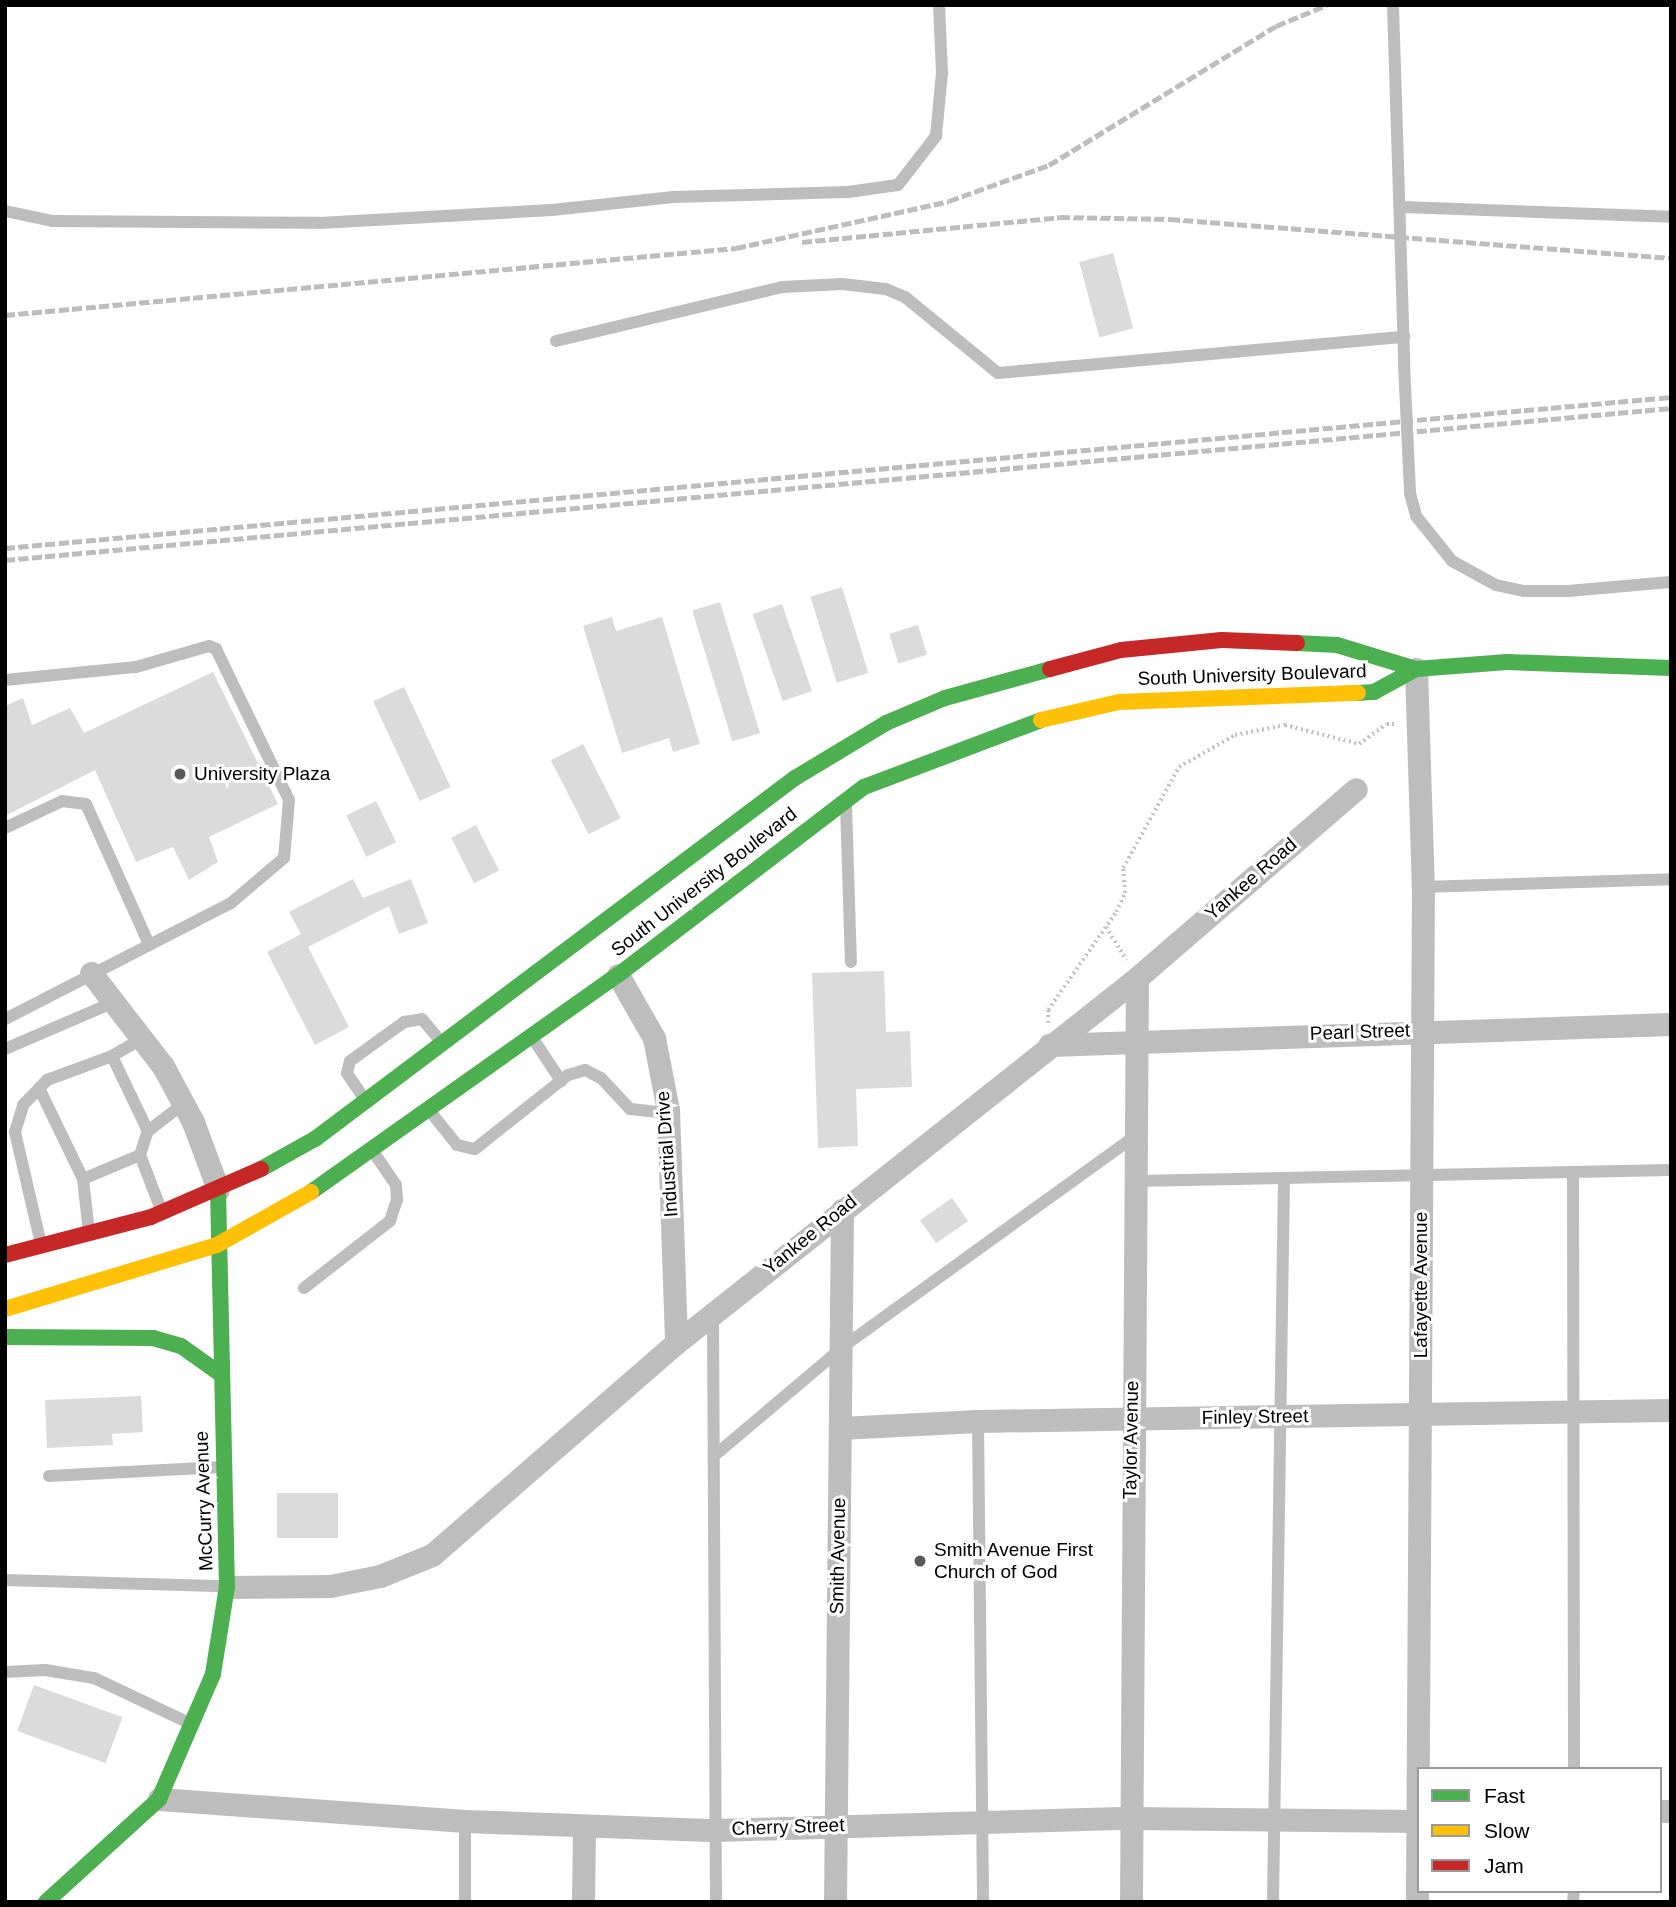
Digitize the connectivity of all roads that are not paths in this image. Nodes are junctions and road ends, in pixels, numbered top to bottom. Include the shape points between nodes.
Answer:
1 (939, 5) edge
2 (1393, 5) edge
3 (1403, 207) junction
4 (5, 211) edge
5 (1671, 217) edge
6 (1404, 337) junction
7 (556, 341) dead end
8 (1671, 582) edge
9 (1671, 668) edge
10 (1416, 669) junction
11 (5, 680) edge
12 (1356, 789) dead end
13 (846, 800) junction
14 (5, 828) edge
15 (1671, 878) edge
16 (1423, 887) junction
17 (149, 944) junction
18 (851, 962) dead end
19 (92, 973) junction
20 (618, 975) junction
21 (1137, 978) junction
22 (114, 1002) junction
23 (5, 1019) edge
24 (1671, 1024) edge
25 (1422, 1030) junction
26 (531, 1037) junction
27 (142, 1039) junction
28 (1137, 1041) junction
29 (1049, 1045) junction
30 (445, 1046) junction
31 (5, 1049) edge
32 (111, 1056) junction
33 (561, 1081) junction
34 (39, 1088) junction
35 (183, 1104) junction
36 (367, 1104) junction
37 (429, 1110) junction
38 (668, 1113) junction
39 (148, 1131) junction
40 (1137, 1135) junction
41 (372, 1150) junction
42 (140, 1155) junction
43 (1671, 1170) edge
44 (1573, 1173) junction
45 (1421, 1176) junction
46 (1284, 1178) junction
47 (83, 1179) junction
48 (1136, 1181) junction
49 (218, 1189) junction
50 (842, 1210) junction
51 (162, 1213) junction
52 (89, 1236) junction
53 (217, 1245) junction
54 (42, 1247) junction
55 (5, 1255) edge
56 (304, 1288) dead end
57 (5, 1309) edge
58 (713, 1314) junction
59 (5, 1337) edge
60 (676, 1343) junction
61 (844, 1346) junction
62 (219, 1373) junction
63 (1671, 1410) edge
64 (1571, 1412) junction
65 (1422, 1415) junction
66 (1278, 1417) junction
67 (1131, 1420) junction
68 (978, 1421) junction
69 (840, 1428) junction
70 (714, 1455) junction
71 (226, 1467) junction
72 (50, 1476) dead end
73 (5, 1580) edge
74 (227, 1587) junction
75 (5, 1672) edge
76 (192, 1725) junction
77 (1418, 1767) edge
78 (1574, 1767) edge
79 (159, 1799) junction
80 (1129, 1818) junction
81 (1271, 1820) junction
82 (465, 1821) junction
83 (1417, 1821) edge
84 (983, 1822) junction
85 (835, 1825) junction
86 (584, 1827) junction
87 (716, 1830) junction
88 (46, 1902) edge
89 (465, 1902) edge
90 (583, 1902) edge
91 (716, 1902) edge
92 (835, 1902) edge
93 (983, 1902) edge
94 (1131, 1902) edge
95 (1273, 1902) edge
96 (1417, 1902) edge

1 - 4 lane via 942,73 936,136 898,185 848,192 673,197 552,210 320,223 52,221
2 - 3 lane
3 - 5 lane
3 - 6 lane
6 - 7 lane via 1007,374 980,363 905,297 886,289 842,284 782,287
6 - 8 lane via 1410,493 1416,516 1452,561 1496,585 1524,591
9 - 10 street via 1507,662
10 - 13 street, South University Boulevard via 1374,692 1189,697 1058,714 965,745 864,787
10 - 16 street, Lafayette Avenue
10 - 30 street, South University Boulevard via 1337,645 1222,640 1121,650 945,698 886,723 796,778
11 - 17 lane via 136,667 209,646 216,649 289,800 284,858 231,904
12 - 21 street, Yankee Road
13 - 18 lane
13 - 20 street, South University Boulevard
14 - 17 lane via 62,801 86,804
15 - 16 lane
16 - 25 street, Lafayette Avenue
17 - 19 lane
19 - 22 street
19 - 23 lane
20 - 26 street, South University Boulevard
20 - 38 street, Industrial Drive via 654,1038
21 - 28 street, Taylor Avenue
21 - 29 street, Yankee Road
22 - 27 street
22 - 31 lane
24 - 25 street, Pearl Street
25 - 28 street, Pearl Street
25 - 45 street, Lafayette Avenue
26 - 33 lane
26 - 37 street, South University Boulevard
27 - 32 lane
27 - 35 street
28 - 29 street, Pearl Street
28 - 40 street, Taylor Avenue
29 - 50 street, Yankee Road
30 - 36 street, South University Boulevard
30 - 36 lane via 422,1020 404,1022 350,1061 347,1073
32 - 34 lane via 47,1080
32 - 39 lane
33 - 37 lane via 475,1149 457,1145
33 - 38 lane via 573,1072 590,1071 630,1109
34 - 47 lane
34 - 54 lane via 23,1105 15,1132
35 - 39 lane
35 - 49 street
36 - 49 street, South University Boulevard via 304,1145
37 - 41 street, South University Boulevard
38 - 60 street, Industrial Drive
39 - 42 lane
40 - 48 street, Taylor Avenue
40 - 61 lane
41 - 53 street, South University Boulevard
41 - 56 lane via 396,1185 390,1221
42 - 47 lane
42 - 51 lane
43 - 44 lane
44 - 45 lane
44 - 64 lane
45 - 46 lane
45 - 65 street, Lafayette Avenue
46 - 48 lane
46 - 66 lane
47 - 52 lane
48 - 67 street, Taylor Avenue
49 - 51 street, South University Boulevard
49 - 53 street, McCurry Avenue
50 - 58 street, Yankee Road
50 - 61 street, Smith Avenue
51 - 52 street, South University Boulevard
52 - 54 street, South University Boulevard
53 - 57 street, South University Boulevard
53 - 62 street, McCurry Avenue
54 - 55 street, South University Boulevard
58 - 60 street, Yankee Road
58 - 70 lane
59 - 62 street via 153,1338 181,1346
60 - 74 street, Yankee Road via 432,1555 380,1576 330,1586
61 - 69 street, Smith Avenue
61 - 70 lane
62 - 71 street, McCurry Avenue
63 - 64 street, Finley Street
64 - 65 street, Finley Street
64 - 78 lane
65 - 66 street, Finley Street
65 - 77 street, Lafayette Avenue
66 - 67 street, Finley Street
66 - 81 lane
67 - 68 street, Finley Street
67 - 80 street, Taylor Avenue
68 - 69 street, Finley Street
68 - 84 lane
69 - 85 street, Smith Avenue
70 - 87 lane
71 - 72 lane
71 - 74 street, McCurry Avenue
73 - 74 lane
74 - 76 street, McCurry Avenue via 213,1674
75 - 76 lane via 46,1670 94,1678
76 - 79 street, McCurry Avenue
79 - 82 street, Cherry Street
79 - 88 street
80 - 81 street, Cherry Street
80 - 84 street, Cherry Street
80 - 94 street, Taylor Avenue
81 - 83 street, Cherry Street
81 - 95 lane
82 - 86 street, Cherry Street
82 - 89 lane
83 - 96 street, Lafayette Avenue
84 - 85 street, Cherry Street
84 - 93 lane
85 - 87 street, Cherry Street
85 - 92 street, Smith Avenue
86 - 87 street, Cherry Street
86 - 90 street
87 - 91 lane

